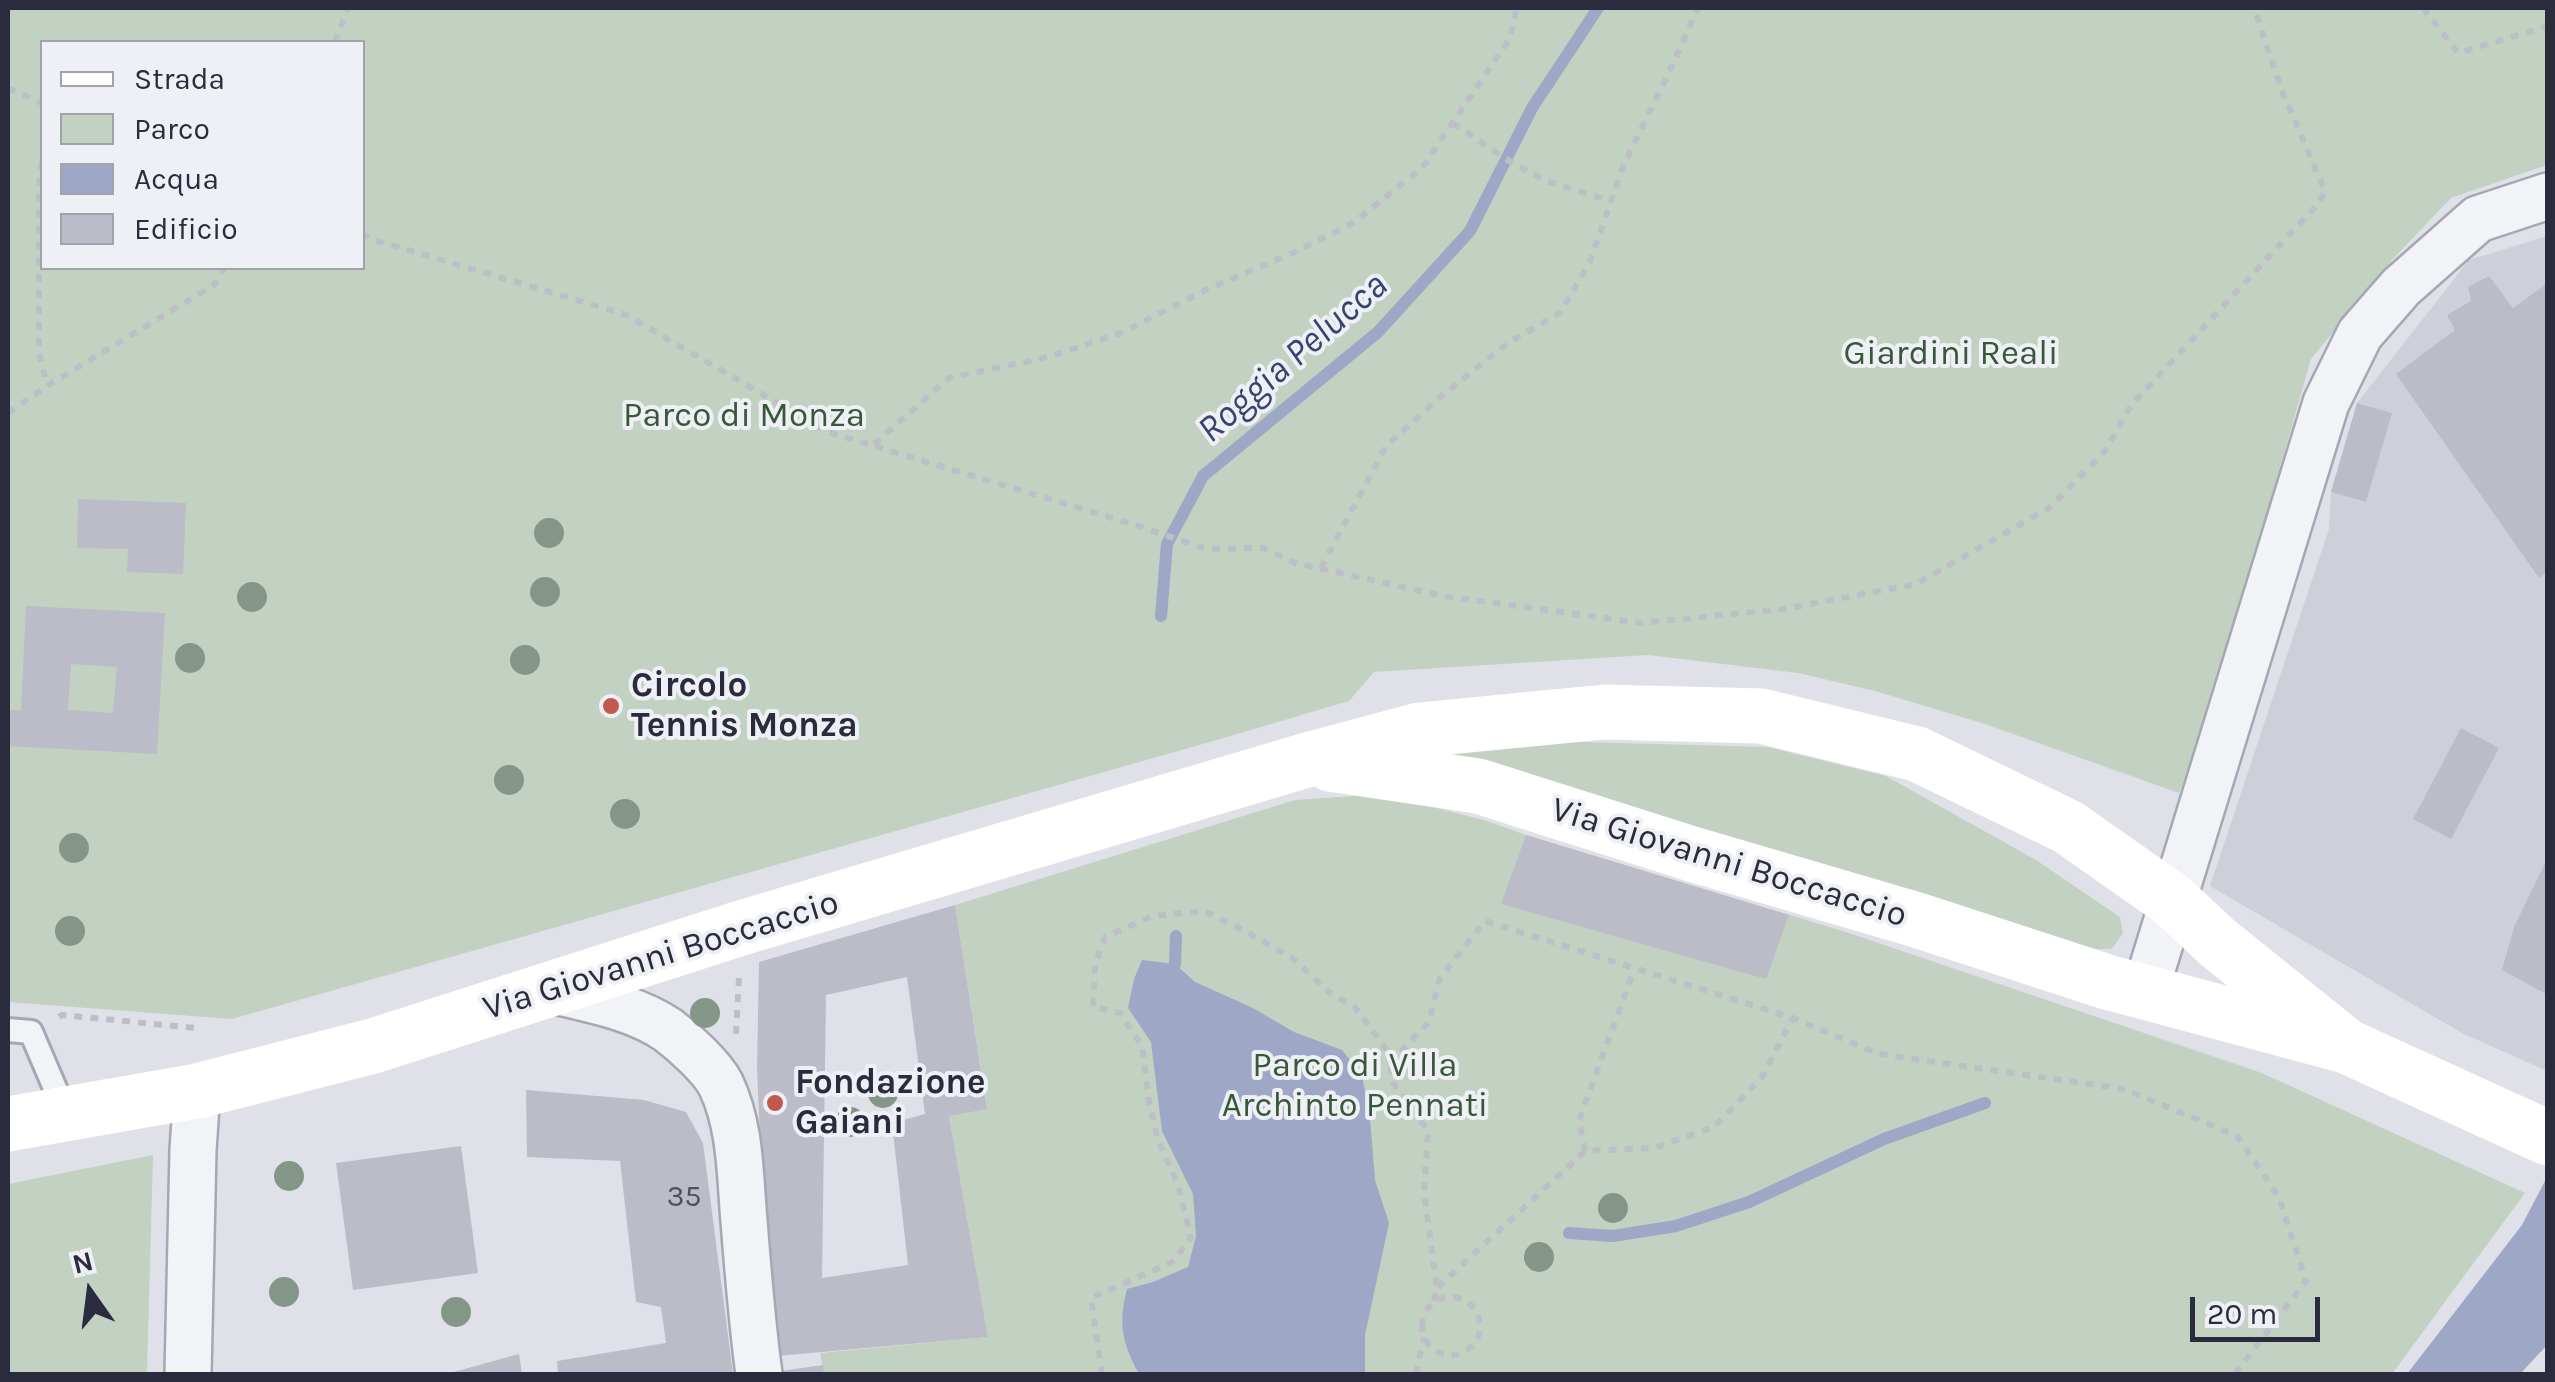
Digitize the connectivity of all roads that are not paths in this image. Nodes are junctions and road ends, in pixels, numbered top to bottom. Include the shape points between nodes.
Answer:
1 (2548, 196) edge
2 (1307, 760) junction
3 (2172, 900) junction
4 (552, 990) junction
5 (2145, 992) junction
6 (19, 1031) edge
7 (2346, 1046) junction
8 (197, 1091) junction
9 (66, 1114) junction
10 (8, 1124) edge
11 (2548, 1138) edge
12 (188, 1374) edge
13 (758, 1374) edge

1 - 3 street via 2478,219 2401,287 2360,334 2326,403
2 - 3 main road, Via Giovanni Boccaccio via 1419,730 1604,712 1761,716 1917,754 2068,826
2 - 4 main road, Via Giovanni Boccaccio
2 - 5 main road, Via Giovanni Boccaccio via 1478,786
3 - 5 street
3 - 7 main road, Via Giovanni Boccaccio
4 - 8 main road, Via Giovanni Boccaccio via 374,1046
4 - 13 street via 618,1006 666,1029 719,1081 738,1154
5 - 7 main road, Via Giovanni Boccaccio
6 - 9 lane
7 - 11 main road
8 - 9 main road, Via Giovanni Boccaccio
8 - 12 street
9 - 10 main road, Via Giovanni Boccaccio

